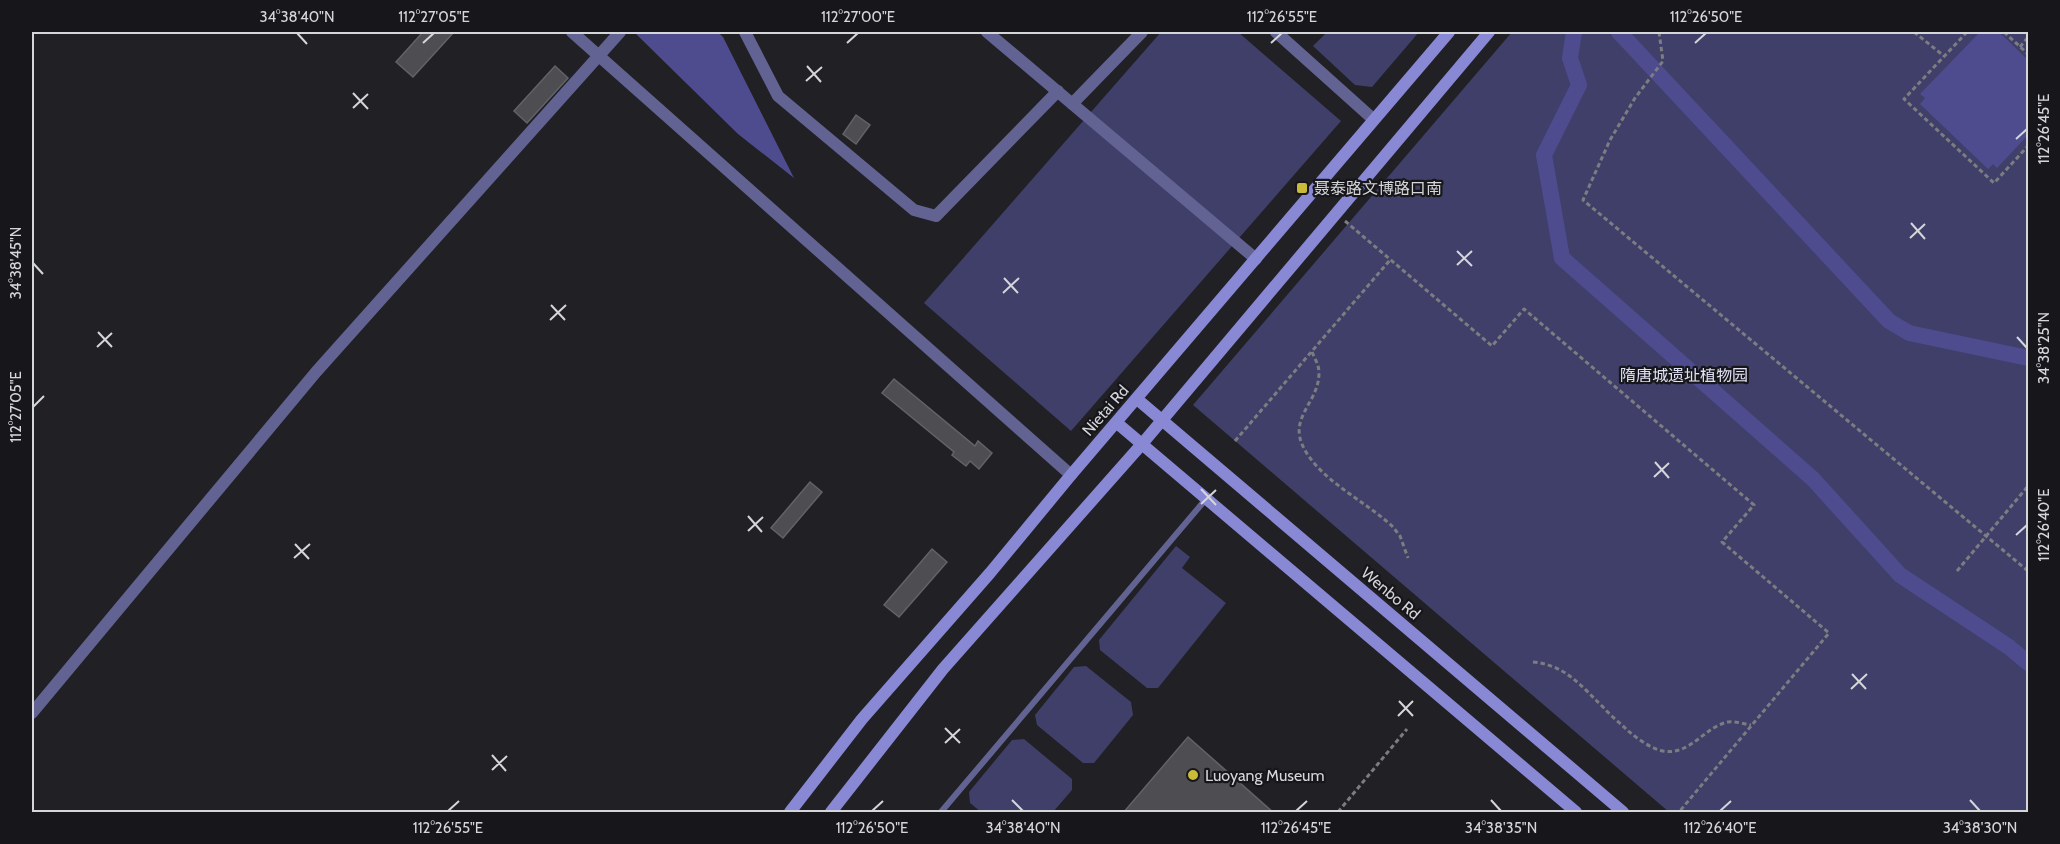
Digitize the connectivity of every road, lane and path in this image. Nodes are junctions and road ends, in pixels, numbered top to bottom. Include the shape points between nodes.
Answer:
1 (572, 32) edge
2 (620, 32) edge
3 (745, 32) edge
4 (987, 32) edge
5 (1143, 32) edge
6 (1276, 32) edge
7 (1449, 32) edge
8 (1489, 32) edge
9 (1659, 32) edge
10 (1914, 32) edge
11 (1966, 32) edge
12 (2004, 32) edge
13 (2028, 37) edge
14 (2020, 46) junction
15 (2028, 54) edge
16 (599, 55) junction
17 (1944, 56) junction
18 (1058, 91) junction
19 (1072, 104) junction
20 (1373, 119) junction
21 (2028, 146) edge
22 (1336, 213) junction
23 (1256, 259) junction
24 (1391, 260) junction
25 (1312, 352) junction
26 (1137, 399) junction
27 (1162, 420) junction
28 (1117, 423) junction
29 (1235, 441) dead end
30 (1142, 444) junction
31 (1071, 475) junction
32 (2028, 486) edge
33 (1206, 499) junction
34 (1986, 536) junction
35 (1408, 558) dead end
36 (1957, 571) dead end
37 (2028, 571) edge
38 (1533, 662) dead end
39 (32, 713) edge
40 (1751, 725) junction
41 (1407, 729) dead end
42 (790, 813) edge
43 (831, 813) edge
44 (941, 813) edge
45 (1338, 813) edge
46 (1576, 813) edge
47 (1623, 813) edge
48 (1679, 813) edge

1 - 16 street
2 - 16 street
3 - 18 street via 778,96 914,210 936,216
4 - 18 street
5 - 19 street
6 - 20 street
7 - 20 main road, Nietai Rd
8 - 22 main road
9 - 34 path via 1663,61 1610,140 1583,200
10 - 17 path
11 - 17 path
12 - 14 path
13 - 14 path
14 - 15 path
16 - 31 street
16 - 39 street via 316,372
17 - 21 path via 1904,99 1994,183
18 - 19 street
19 - 23 street
20 - 23 main road, Nietai Rd
22 - 24 path
22 - 27 main road
23 - 26 main road, Nietai Rd
24 - 25 path
24 - 40 path via 1492,346 1524,309 1754,505 1722,542 1829,633
25 - 29 path
25 - 35 path via 1320,375 1303,413 1301,443 1322,471 1393,527
26 - 27 main road, Wenbo Rd
26 - 28 main road, Nietai Rd
27 - 30 main road
27 - 47 main road, Wenbo Rd
28 - 30 main road
28 - 31 main road, Nietai Rd
30 - 33 main road
30 - 43 main road via 943,669
31 - 42 main road, Nietai Rd via 862,719
32 - 34 path
33 - 44 lane
33 - 46 main road
34 - 36 path
34 - 37 path
38 - 40 path via 1567,672 1633,734 1648,746 1663,751 1678,751 1728,722
40 - 48 path
41 - 45 path

